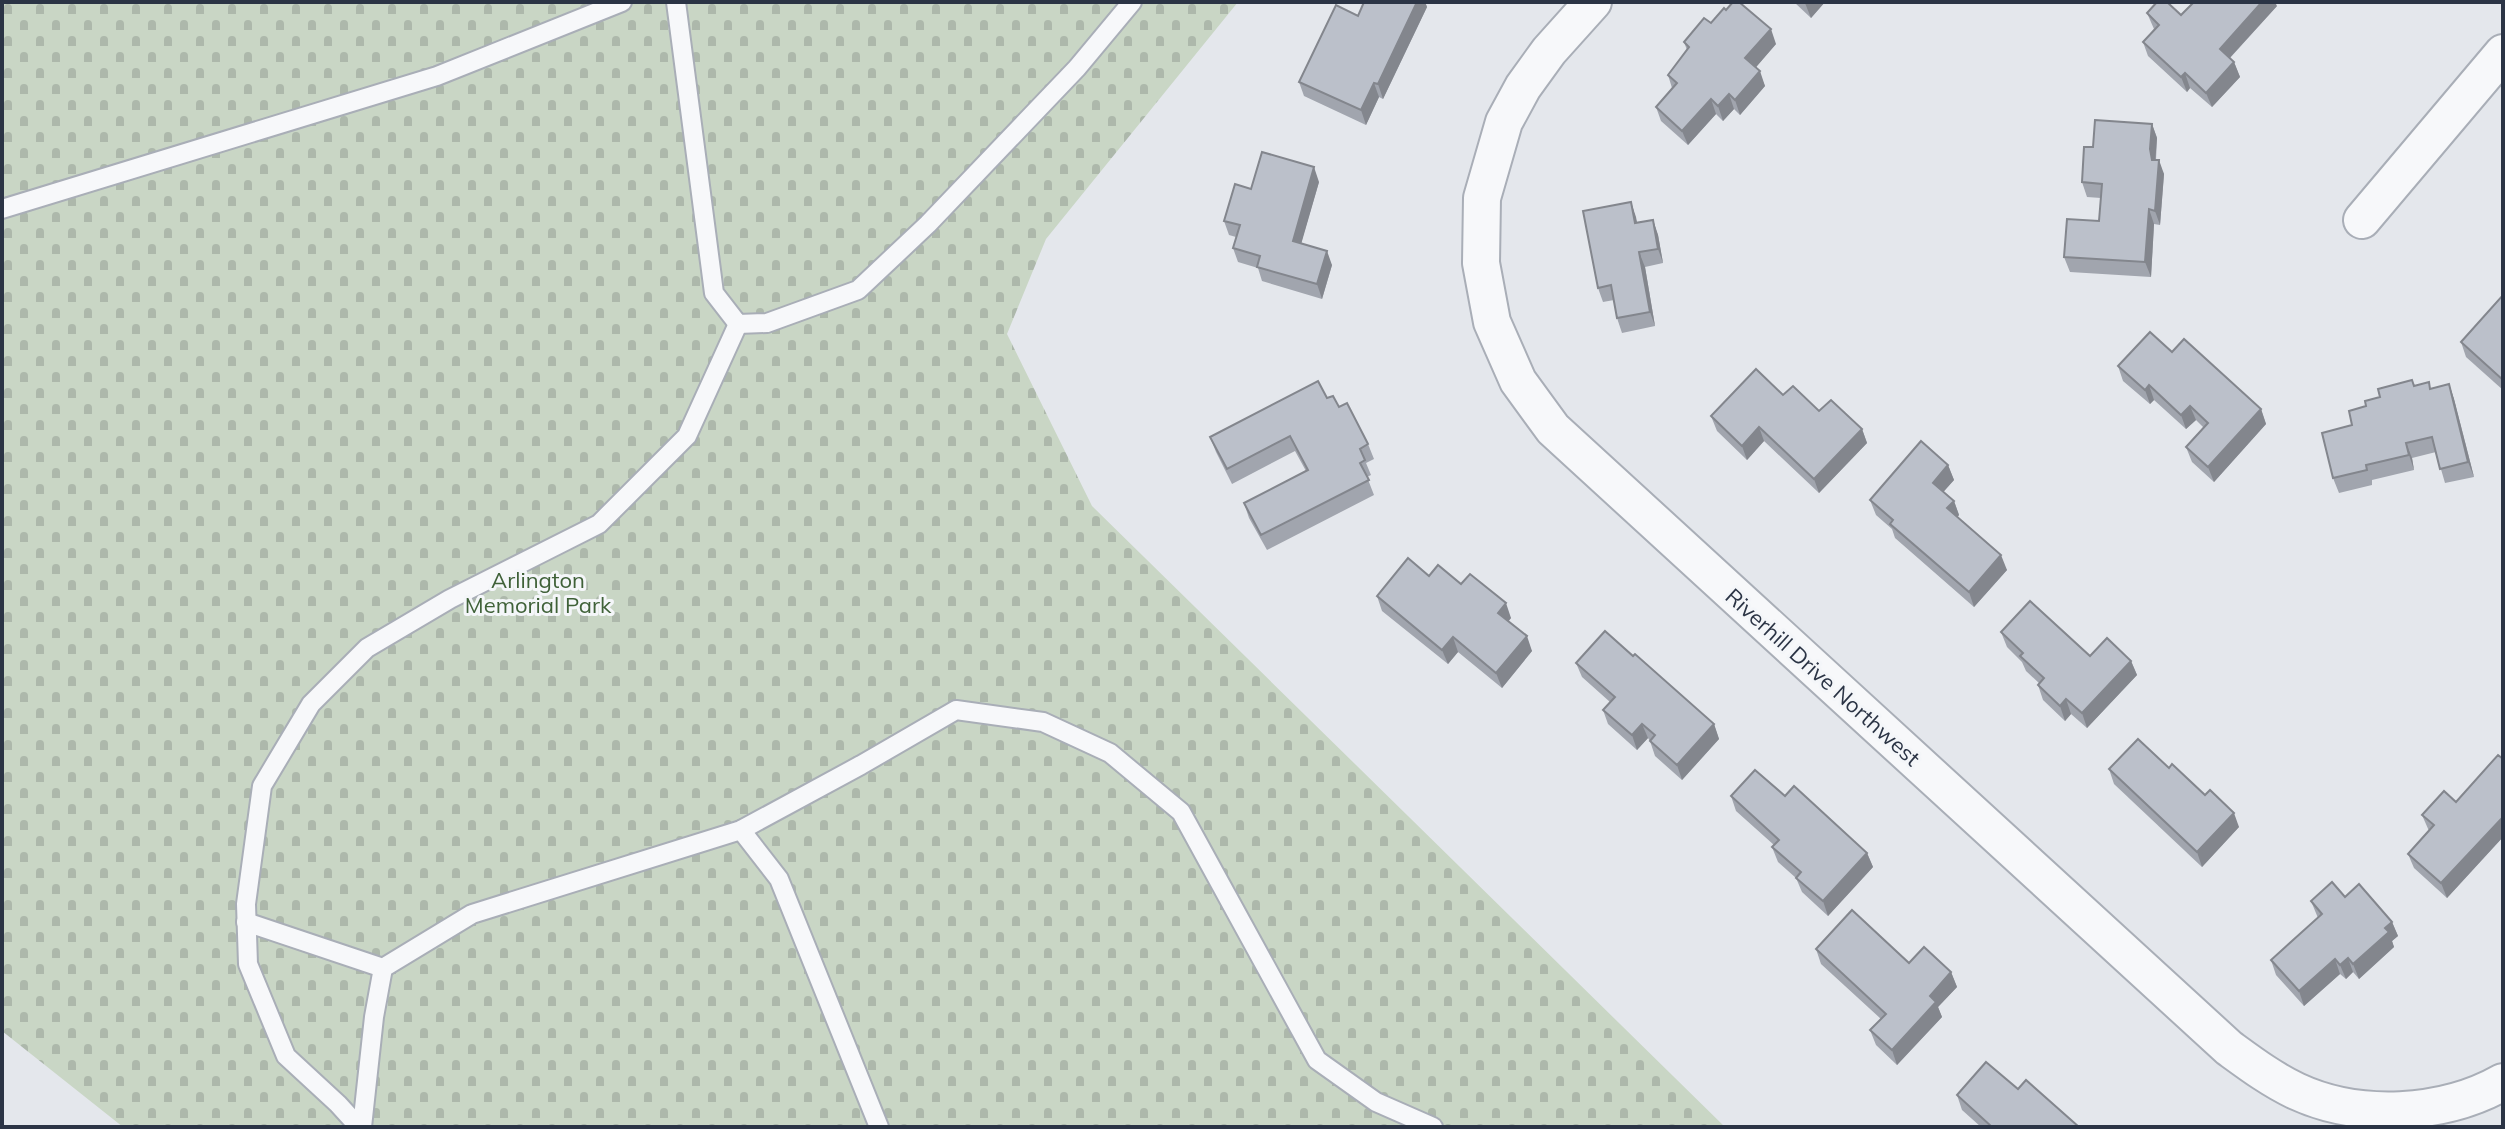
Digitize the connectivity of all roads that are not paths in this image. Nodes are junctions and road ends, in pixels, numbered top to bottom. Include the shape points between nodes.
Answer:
1 (622, 2) edge
2 (676, 2) edge
3 (1132, 2) edge
4 (1593, 2) edge
5 (2503, 53) edge
6 (2, 209) edge
7 (2362, 220) dead end
8 (738, 324) junction
9 (741, 830) junction
10 (246, 922) junction
11 (383, 968) junction
12 (2503, 1082) edge
13 (360, 1127) edge
14 (879, 1127) edge
15 (1433, 1127) edge

1 - 6 lane via 437,76
2 - 8 lane via 714,293
3 - 8 lane via 1077,68 858,290 767,323
4 - 12 street, Riverhill Drive Northwest via 1523,87 1504,122 1482,198 1481,263 1492,322 1518,381 1553,429 2262,1073 2338,1105 2379,1110 2461,1100
5 - 7 street
8 - 10 lane via 687,436 599,524 450,599 367,648 311,704 262,786
9 - 11 lane via 472,914
9 - 14 lane via 779,879
9 - 15 lane via 956,710 1043,722 1110,753 1181,812 1317,1060 1376,1102
10 - 11 lane
10 - 13 lane via 248,964 286,1056
11 - 13 lane

